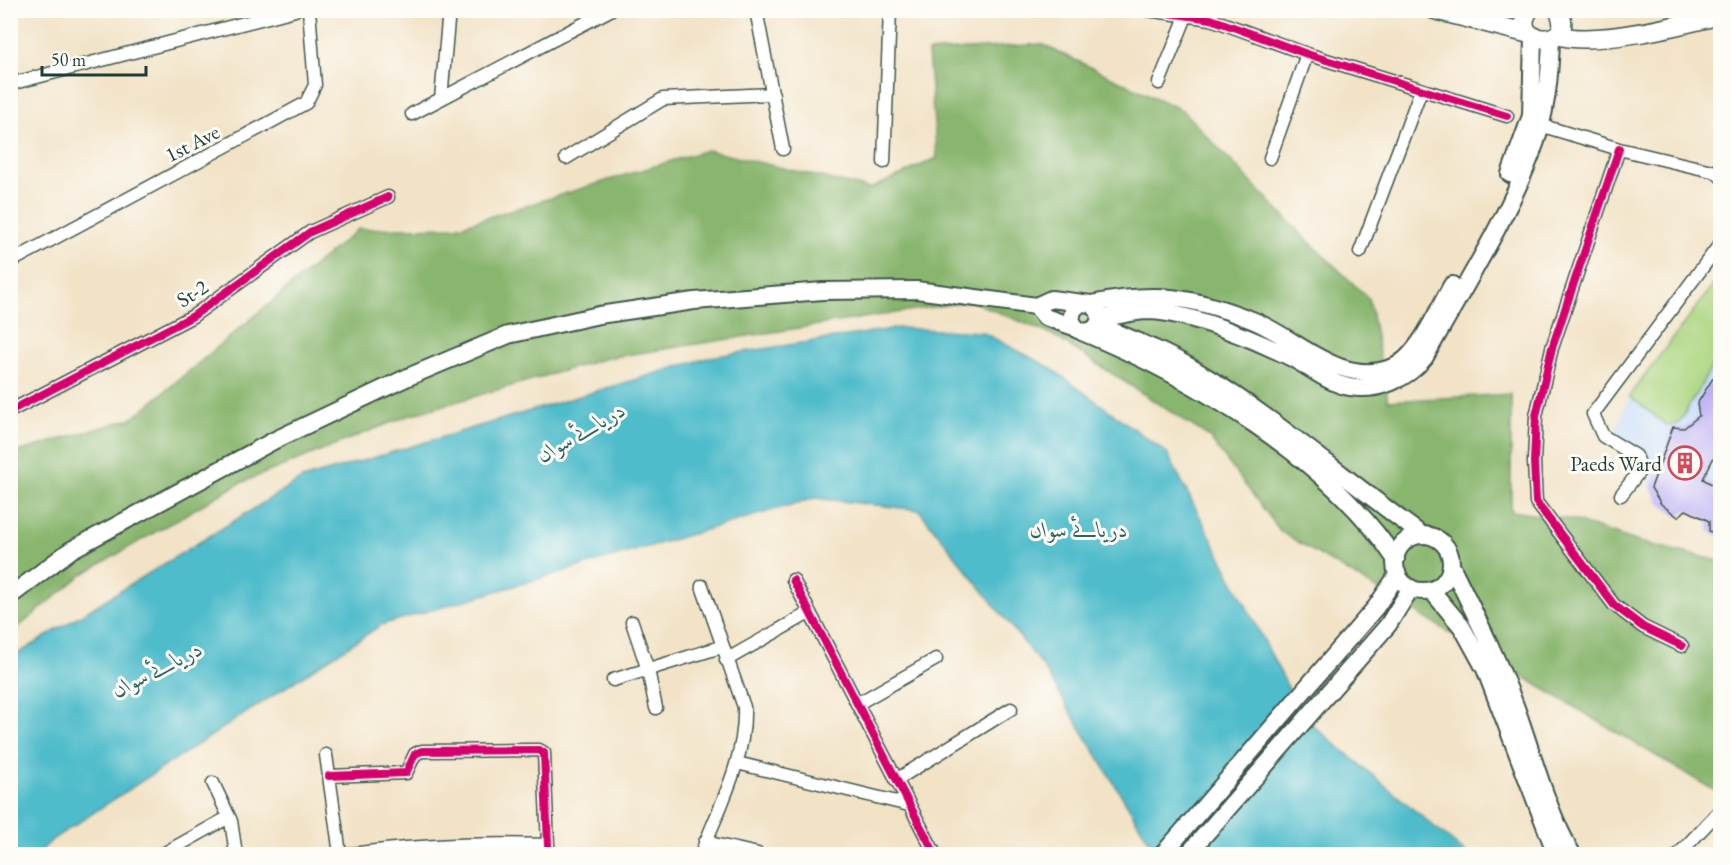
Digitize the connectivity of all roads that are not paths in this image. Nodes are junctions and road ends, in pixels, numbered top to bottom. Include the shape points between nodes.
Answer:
1 (295, 10) edge
2 (309, 10) edge
3 (449, 10) edge
4 (610, 10) edge
5 (756, 10) edge
6 (890, 10) edge
7 (1147, 10) edge
8 (1435, 10) edge
9 (1529, 10) edge
10 (1558, 10) edge
11 (1187, 14) junction
12 (1720, 15) edge
13 (1543, 36) junction
14 (1307, 54) junction
15 (1159, 83) dead end
16 (10, 84) edge
17 (1420, 90) junction
18 (773, 94) junction
19 (441, 99) junction
20 (412, 114) dead end
21 (1507, 116) dead end
22 (1540, 125) junction
23 (783, 149) dead end
24 (1619, 149) junction
25 (566, 158) dead end
26 (1270, 158) dead end
27 (884, 162) dead end
28 (1720, 176) edge
29 (388, 197) dead end
30 (1720, 244) edge
31 (1360, 252) dead end
32 (10, 262) edge
33 (1086, 303) junction
34 (1036, 306) junction
35 (1099, 322) junction
36 (1078, 329) junction
37 (10, 411) edge
38 (1621, 495) dead end
39 (1422, 535) junction
40 (1451, 565) junction
41 (1397, 567) junction
42 (793, 580) dead end
43 (702, 586) dead end
44 (1411, 588) junction
45 (1431, 590) junction
46 (10, 596) edge
47 (809, 613) junction
48 (632, 622) dead end
49 (1682, 646) dead end
50 (721, 647) junction
51 (936, 659) dead end
52 (726, 660) junction
53 (648, 670) junction
54 (613, 680) dead end
55 (857, 704) junction
56 (656, 708) dead end
57 (1011, 709) dead end
58 (327, 755) dead end
59 (737, 763) junction
60 (329, 776) junction
61 (896, 780) junction
62 (213, 783) dead end
63 (909, 805) junction
64 (1720, 810) edge
65 (229, 817) junction
66 (705, 842) junction
67 (548, 850) edge
68 (163, 855) edge
69 (236, 855) edge
70 (340, 855) edge
71 (352, 855) edge
72 (701, 855) edge
73 (758, 855) edge
74 (935, 855) edge
75 (1163, 855) edge
76 (1188, 855) edge
77 (1556, 855) edge
78 (1572, 855) edge
79 (1679, 855) edge

1 - 16 street
2 - 32 street, 1st Ave via 315,85 306,104
3 - 19 street
4 - 19 street
5 - 18 street
6 - 27 street
7 - 11 street
8 - 13 main road
9 - 13 main road via 1525,22
10 - 13 main road via 1562,24
11 - 14 street
11 - 15 street
12 - 13 main road via 1674,27 1592,38
13 - 22 main road via 1550,78
13 - 33 main road via 1531,116 1517,158 1434,317 1410,356 1392,368 1373,372 1340,367 1255,321 1186,300 1159,295
14 - 17 street
14 - 26 street
17 - 21 street
17 - 31 street
18 - 23 street
18 - 25 street via 663,99
19 - 20 street
22 - 24 street
22 - 35 main road via 1531,155 1491,236 1425,357 1416,369 1399,380 1365,389 1334,384 1263,343 1208,324 1151,311
24 - 28 street
24 - 49 street via 1546,371 1536,416 1536,502 1614,605 1643,627
29 - 37 street, St-2 via 310,232 193,316
30 - 38 street via 1593,414 1602,436 1636,456 1641,469
33 - 34 main road via 1051,299
33 - 35 main road via 1097,307
33 - 36 main road via 1072,310
34 - 36 main road via 1045,317
34 - 46 main road via 916,291 823,291 694,301 599,315 508,336 408,377 275,440 71,550
35 - 36 main road via 1088,332
35 - 39 main road via 1218,384
36 - 41 main road via 1187,380 1292,453 1369,523
39 - 40 main road via 1441,541 1449,552
39 - 41 main road via 1404,543
40 - 45 main road via 1443,583
40 - 78 main road via 1516,708 1549,808
41 - 44 main road
41 - 75 main road via 1376,607
42 - 47 street
43 - 50 street
44 - 45 main road
44 - 76 main road via 1388,625
45 - 77 main road via 1462,627 1485,669
47 - 52 street
47 - 55 street
48 - 53 street
50 - 52 street
50 - 53 street
51 - 55 street
52 - 59 street via 744,707
53 - 54 street
53 - 56 street
55 - 61 street
57 - 61 street
58 - 60 street
59 - 63 street
59 - 66 street
60 - 67 street via 406,773 415,754 422,751 539,750 544,753
60 - 70 street
61 - 63 street
62 - 65 street
63 - 74 street
64 - 79 street
65 - 68 street
65 - 69 street
66 - 72 street
66 - 73 street
67 - 71 street via 482,843

